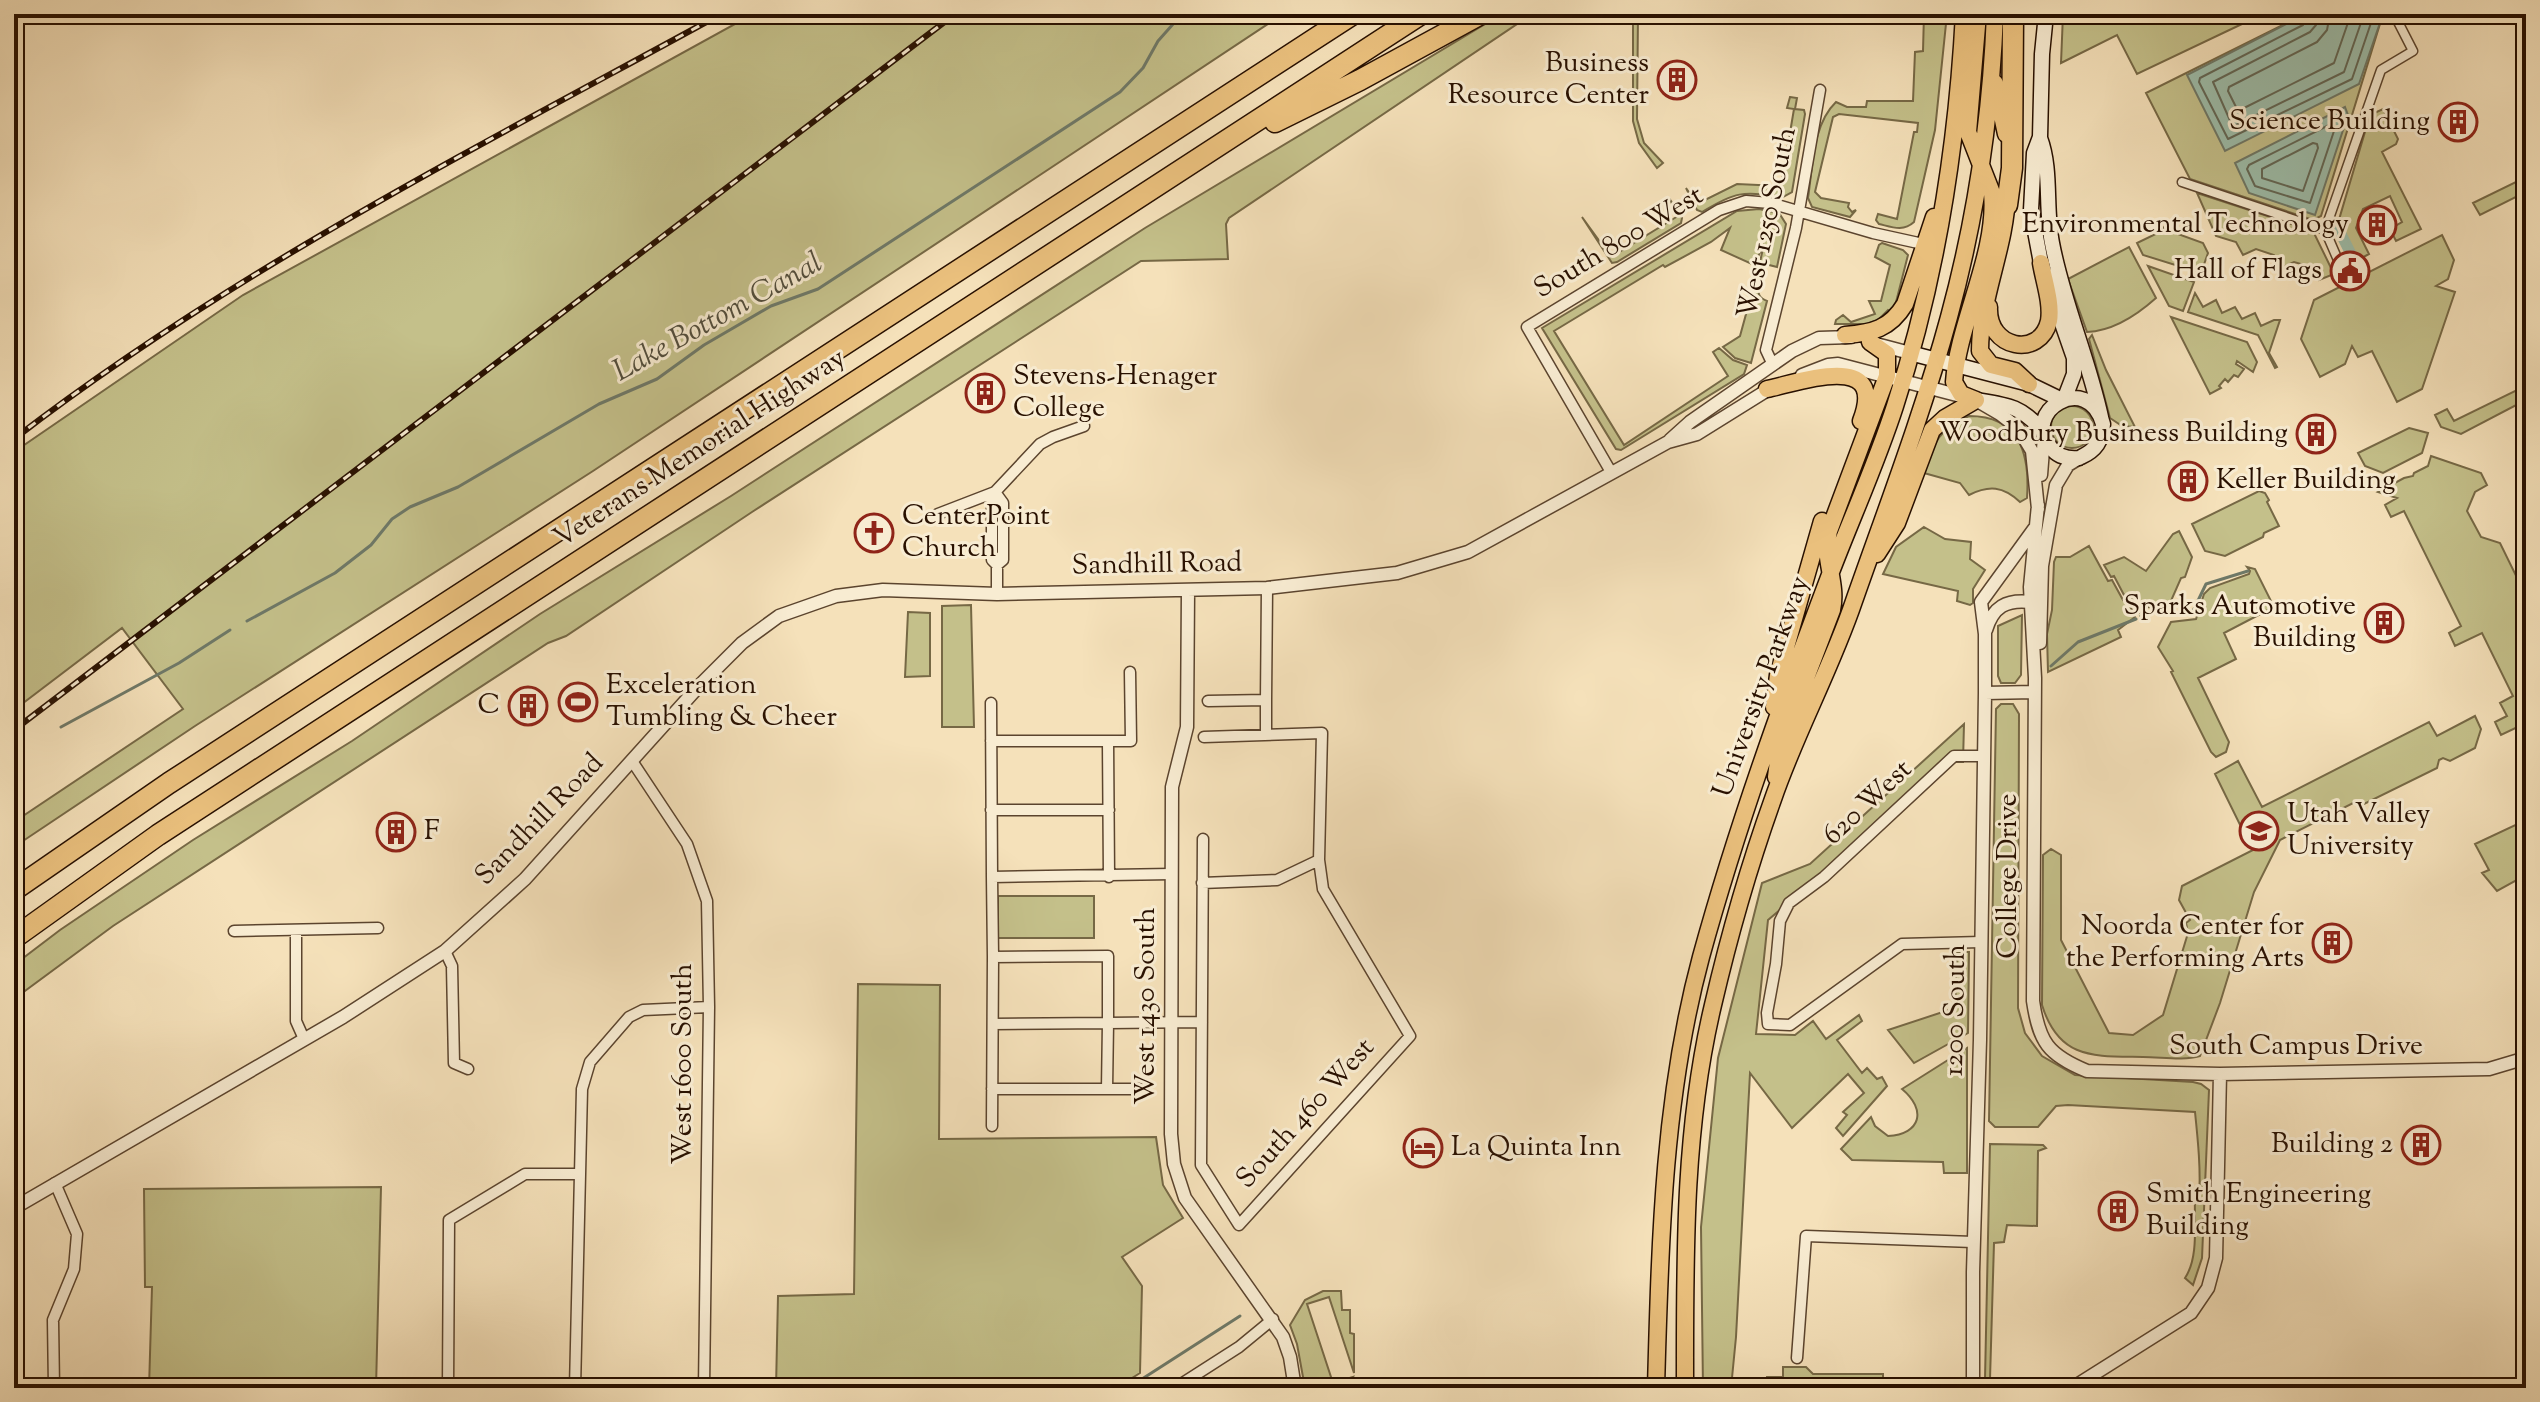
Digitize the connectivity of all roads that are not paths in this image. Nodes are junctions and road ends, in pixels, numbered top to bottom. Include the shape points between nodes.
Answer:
1 (1337, 14) edge
2 (1353, 14) edge
3 (1421, 14) edge
4 (1481, 14) edge
5 (1964, 14) edge
6 (1978, 14) edge
7 (1995, 14) edge
8 (2013, 14) edge
9 (2046, 14) edge
10 (2394, 14) edge
11 (1992, 68) junction
12 (1250, 81) junction
13 (1820, 90) dead end
14 (2040, 137) junction
15 (1192, 163) junction
16 (1981, 166) junction
17 (2182, 182) dead end
18 (1945, 190) junction
19 (2007, 205) junction
20 (1798, 211) junction
21 (2325, 230) junction
22 (1923, 244) junction
23 (2041, 263) junction
24 (2349, 263) dead end
25 (1990, 287) junction
26 (1845, 335) junction
27 (1870, 342) junction
28 (2072, 351) junction
29 (1910, 353) junction
30 (1937, 359) junction
31 (1773, 365) junction
32 (1956, 365) junction
33 (1895, 378) junction
34 (2029, 384) junction
35 (1928, 387) junction
36 (1767, 389) junction
37 (2047, 393) junction
38 (1976, 400) junction
39 (2063, 400) junction
40 (2101, 417) junction
41 (1084, 426) dead end
42 (2044, 434) junction
43 (1668, 442) junction
44 (2080, 457) junction
45 (1611, 472) junction
46 (995, 492) junction
47 (2038, 509) junction
48 (938, 514) dead end
49 (2036, 526) junction
50 (1830, 575) junction
51 (1863, 575) junction
52 (1267, 588) junction
53 (1188, 591) junction
54 (997, 594) junction
55 (2031, 602) junction
56 (1985, 634) junction
57 (1130, 672) dead end
58 (2035, 678) junction
59 (2034, 692) junction
60 (1985, 693) junction
61 (1266, 700) junction
62 (1208, 701) dead end
63 (991, 703) dead end
64 (1266, 734) junction
65 (1204, 737) dead end
66 (1769, 739) junction
67 (991, 741) junction
68 (1108, 741) junction
69 (1984, 756) junction
70 (632, 761) junction
71 (1773, 798) junction
72 (991, 810) junction
73 (1109, 810) junction
74 (1203, 839) dead end
75 (1319, 860) junction
76 (1172, 874) junction
77 (992, 877) junction
78 (1109, 877) junction
79 (1202, 883) junction
80 (14, 890) edge
81 (378, 928) dead end
82 (296, 930) junction
83 (234, 931) dead end
84 (14, 938) edge
85 (1981, 942) junction
86 (445, 951) junction
87 (993, 957) junction
88 (709, 1007) junction
89 (1202, 1022) junction
90 (1108, 1023) junction
91 (1171, 1023) junction
92 (993, 1024) junction
93 (304, 1039) junction
94 (2526, 1058) edge
95 (2067, 1063) joint
96 (468, 1069) dead end
97 (2220, 1074) junction
98 (992, 1089) junction
99 (1107, 1089) junction
100 (1139, 1089) dead end
101 (992, 1126) dead end
102 (579, 1174) junction
103 (55, 1183) junction
104 (14, 1208) edge
105 (1973, 1242) junction
106 (1273, 1319) junction
107 (1797, 1358) dead end
108 (54, 1388) edge
109 (448, 1388) edge
110 (575, 1388) edge
111 (704, 1388) edge
112 (1175, 1388) edge
113 (1295, 1388) edge
114 (1656, 1388) edge
115 (1685, 1388) edge
116 (1973, 1388) edge
117 (2072, 1388) edge

1 - 12 highway
2 - 12 highway, Veterans Memorial Highway
3 - 15 highway, Veterans Memorial Highway
4 - 15 highway
5 - 18 main road, University Parkway
6 - 16 main road via 1968,123
7 - 11 main road
8 - 19 highway
9 - 14 main road
10 - 21 street via 2413,51 2381,70
11 - 16 main road
11 - 19 main road via 2007,141
12 - 80 highway, Veterans Memorial Highway via 182,774
13 - 20 street, West 1250 South
14 - 23 main road via 2031,210
14 - 40 main road via 2052,243
15 - 84 highway, Veterans Memorial Highway via 169,827
16 - 30 main road
16 - 32 main road via 1992,193 1992,213
17 - 21 street
18 - 22 main road
18 - 29 main road, University Parkway
19 - 25 main road
20 - 22 street, South 800 West
20 - 31 street, West 1250 South via 1766,350
20 - 45 street, South 800 West via 1770,203 1729,205 1527,327
21 - 24 street via 2341,267
22 - 26 main road via 1899,313 1876,331
23 - 25 main road via 2049,320 2030,342 2013,345 1998,338 1989,318
23 - 28 main road
25 - 34 main road via 1981,324 1981,355
26 - 27 street, Sandhill Road
26 - 31 street, Sandhill Road via 1819,338
27 - 29 street, Sandhill Road
27 - 33 main road via 1887,354
28 - 37 main road via 2062,379
28 - 39 main road via 2074,374
29 - 30 main road, Sandhill Road
29 - 33 main road, University Parkway
30 - 32 main road, Sandhill Road
30 - 35 main road, University Parkway
31 - 43 street, Sandhill Road
32 - 34 main road, Sandhill Road
32 - 38 main road via 1955,387
33 - 35 street, Sandhill Road
33 - 36 street, Sandhill Road via 1838,364
33 - 50 main road, University Parkway via 1887,430
34 - 37 main road, Sandhill Road
35 - 38 street, Sandhill Road
35 - 51 main road, University Parkway
36 - 43 street, Sandhill Road via 1697,434
36 - 66 main road via 1844,375 1859,380 1867,397 1818,529 1778,675
37 - 39 main road, Sandhill Road
38 - 42 main road via 2023,411
38 - 47 street, Sandhill Road via 2018,428 2032,451
38 - 51 main road via 1932,430 1897,523
39 - 40 main road via 2088,402
39 - 42 main road via 2047,412
40 - 44 main road via 2098,445
41 - 46 street via 1040,444
42 - 44 main road via 2054,452
42 - 47 street, College Drive
43 - 45 street, Sandhill Road
44 - 58 street, College Drive via 2056,485 2042,566
45 - 52 street, Sandhill Road via 1468,552 1397,573
46 - 48 street
46 - 54 street via 992,560 997,565
47 - 49 street, College Drive
49 - 55 street, College Drive
49 - 56 street, 1200 South via 1981,602
50 - 66 main road, University Parkway
50 - 71 main road via 1832,610 1780,746
51 - 71 main road, University Parkway
52 - 53 street, Sandhill Road
52 - 61 street
53 - 54 street, Sandhill Road
53 - 76 street, West 1430 South via 1187,727 1172,787
54 - 70 street, Sandhill Road via 883,590 836,596 779,616 742,643
55 - 56 street via 2000,605
55 - 58 street, College Drive
56 - 60 street, 1200 South
57 - 68 street via 1131,741
58 - 59 street, College Drive
59 - 60 street
59 - 95 street, College Drive via 2033,1001 2037,1028
60 - 69 street, 1200 South
61 - 62 street
61 - 64 street
63 - 67 street
64 - 65 street
64 - 75 street via 1322,733
66 - 114 main road, University Parkway via 1700,961 1679,1059 1667,1144
67 - 68 street
67 - 72 street
68 - 73 street
69 - 85 street, 1200 South
69 - 85 street, 620 West via 1954,756 1789,903 1780,921 1768,1024 1790,1025 1902,944
70 - 86 street, Sandhill Road via 525,879
70 - 88 street, West 1600 South via 687,844 707,901
71 - 115 main road, University Parkway via 1717,989 1695,1101 1685,1221
72 - 73 street
72 - 77 street
73 - 78 street
74 - 79 street
75 - 79 street via 1277,880
75 - 89 street, South 460 West via 1323,889 1410,1036 1239,1225 1201,1165
76 - 78 street
76 - 91 street, West 1430 South
77 - 78 street
77 - 87 street
79 - 89 street
81 - 82 street
82 - 83 street
82 - 93 street via 296,1021
85 - 105 street, 1200 South
86 - 93 street, Sandhill Road
86 - 96 street via 452,966 454,1063
87 - 90 street via 1108,956
87 - 92 street
88 - 102 street via 643,1010 629,1017 590,1062 582,1089
88 - 111 street, West 1600 South
89 - 91 street
90 - 91 street
90 - 92 street
90 - 99 street
91 - 106 street, West 1430 South via 1171,1134 1179,1184
92 - 98 street
93 - 103 street, Sandhill Road
94 - 97 street, South Campus Drive via 2489,1069
95 - 97 street, South Campus Drive via 2087,1071
97 - 117 street via 2216,1258 2208,1288 2191,1313
98 - 99 street
98 - 101 street
99 - 100 street
102 - 109 street via 525,1174 449,1220
102 - 110 street
103 - 104 street, Sandhill Road
103 - 108 street via 77,1234 74,1269 53,1320
105 - 107 street via 1806,1236
105 - 116 street, 1200 South
106 - 112 street
106 - 113 street, West 1430 South via 1290,1357

